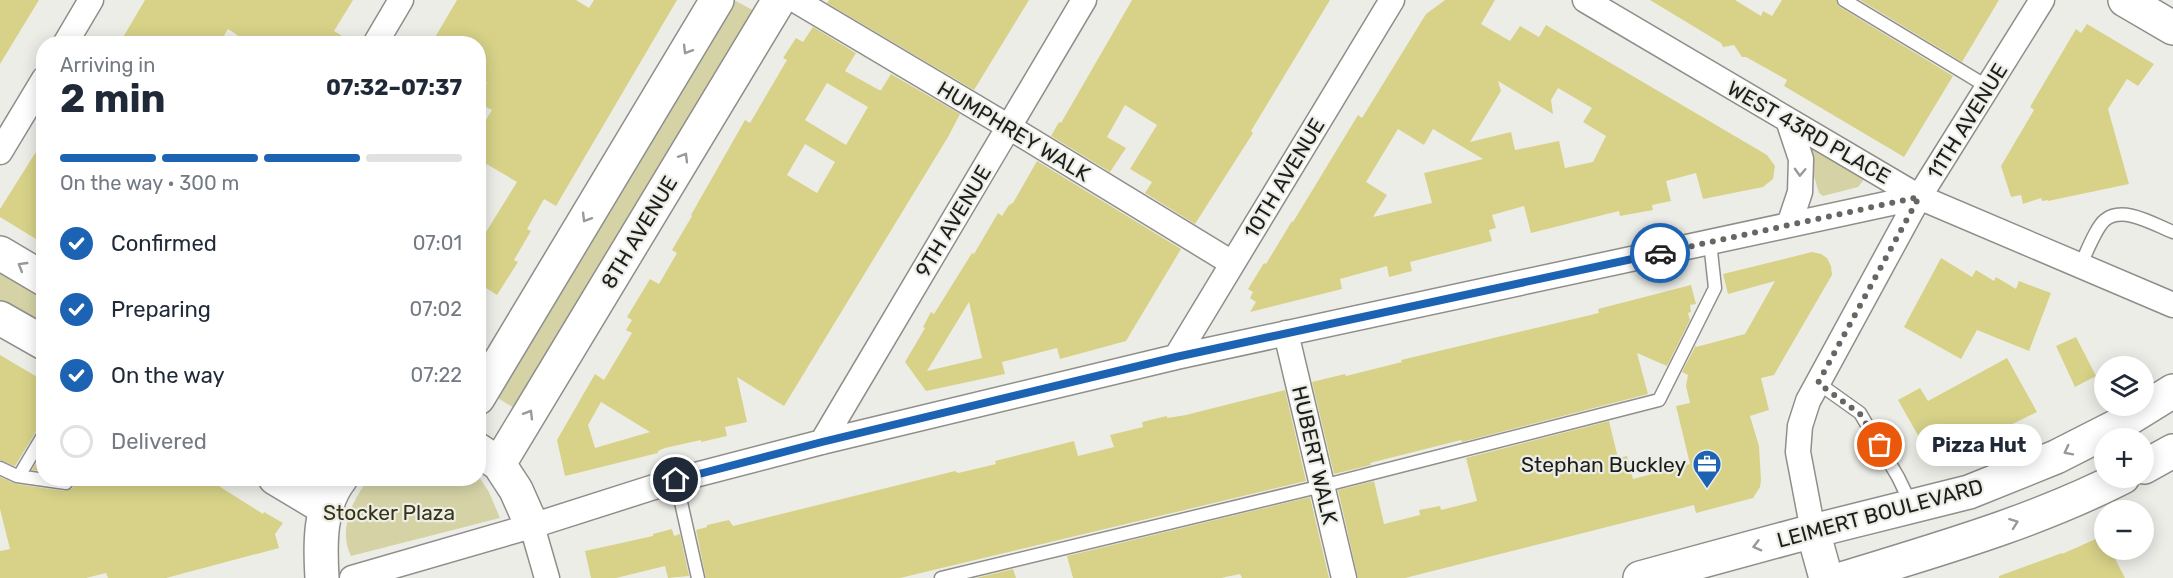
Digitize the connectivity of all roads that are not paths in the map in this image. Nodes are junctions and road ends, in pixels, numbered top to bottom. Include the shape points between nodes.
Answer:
1 (91, 0) edge
2 (401, 0) edge
3 (717, 0) edge
4 (779, 0) edge
5 (795, 0) edge
6 (1084, 0) edge
7 (1392, 0) edge
8 (1585, 0) edge
9 (1844, 0) edge
10 (2042, 0) edge
11 (2125, 0) edge
12 (2173, 28) edge
13 (70, 36) edge
14 (380, 36) edge
15 (1989, 87) junction
16 (36, 92) edge
17 (1788, 120) junction
18 (1009, 127) junction
19 (0, 152) edge
20 (1919, 197) junction
21 (1789, 225) junction
22 (2173, 232) edge
23 (1710, 242) junction
24 (0, 254) edge
25 (1232, 263) junction
26 (2080, 266) junction
27 (36, 274) edge
28 (2173, 305) edge
29 (0, 318) edge
30 (1286, 333) junction
31 (36, 338) edge
32 (1176, 357) junction
33 (1818, 383) junction
34 (486, 385) edge
35 (2173, 390) edge
36 (822, 442) junction
37 (36, 447) edge
38 (2173, 452) edge
39 (489, 457) edge
40 (2154, 462) edge
41 (0, 468) edge
42 (19, 476) junction
43 (2003, 478) junction
44 (36, 479) edge
45 (676, 480) junction
46 (289, 486) edge
47 (336, 486) edge
48 (1322, 486) junction
49 (2098, 488) edge
50 (1912, 507) junction
51 (326, 508) junction
52 (532, 526) junction
53 (1813, 531) junction
54 (1899, 570) edge
55 (322, 578) edge
56 (352, 578) edge
57 (547, 578) edge
58 (698, 578) edge
59 (941, 578) edge
60 (1344, 578) edge
61 (1640, 578) edge
62 (1826, 578) edge
63 (1831, 578) edge
64 (1845, 578) edge

1 - 13 street
2 - 14 street
3 -> 34 street
39 -> 4 street, 8TH AVENUE
5 - 18 street, HUMPHREY WALK
6 - 18 street, 9TH AVENUE
7 - 25 street, 10TH AVENUE
8 - 17 street, WEST 43RD PLACE
9 - 15 lane
10 - 15 street, 11TH AVENUE
11 - 12 street
15 - 20 street, 11TH AVENUE
16 - 19 street
17 - 20 street, WEST 43RD PLACE
17 -> 21 street via 1800,159 1800,192
18 - 25 street, HUMPHREY WALK
18 - 36 street, 9TH AVENUE
20 - 21 street
20 - 26 street, WEST 43RD PLACE
20 - 33 street, 11TH AVENUE
21 - 23 street
22 - 26 lane via 2130,215 2112,215 2104,221
23 - 30 street
23 - 48 lane via 1715,288 1659,400
27 -> 24 street
25 - 32 street, 10TH AVENUE
26 - 28 street, WEST 43RD PLACE
29 - 31 street
30 - 32 street
30 - 48 street, HUBERT WALK
32 - 36 street
33 - 50 lane via 1860,414
33 - 53 street, 11TH AVENUE via 1800,426 1798,452
35 -> 43 street, LEIMERT BOULEVARD via 2115,427
36 - 45 street
37 - 42 lane
38 - 40 street
39 - 52 street via 516,490
41 - 42 lane
42 - 44 lane
43 - 50 street, LEIMERT BOULEVARD via 1969,492
43 - 63 street via 1970,522 1844,558
45 - 52 street
45 - 58 lane
46 - 51 street
47 - 51 street
48 - 59 lane
48 - 60 street, HUBERT WALK
54 -> 49 street
50 - 53 street, LEIMERT BOULEVARD
51 - 55 street
52 - 56 street
52 - 57 street
53 -> 61 street, LEIMERT BOULEVARD
53 - 62 street, 11TH AVENUE
54 - 64 street

